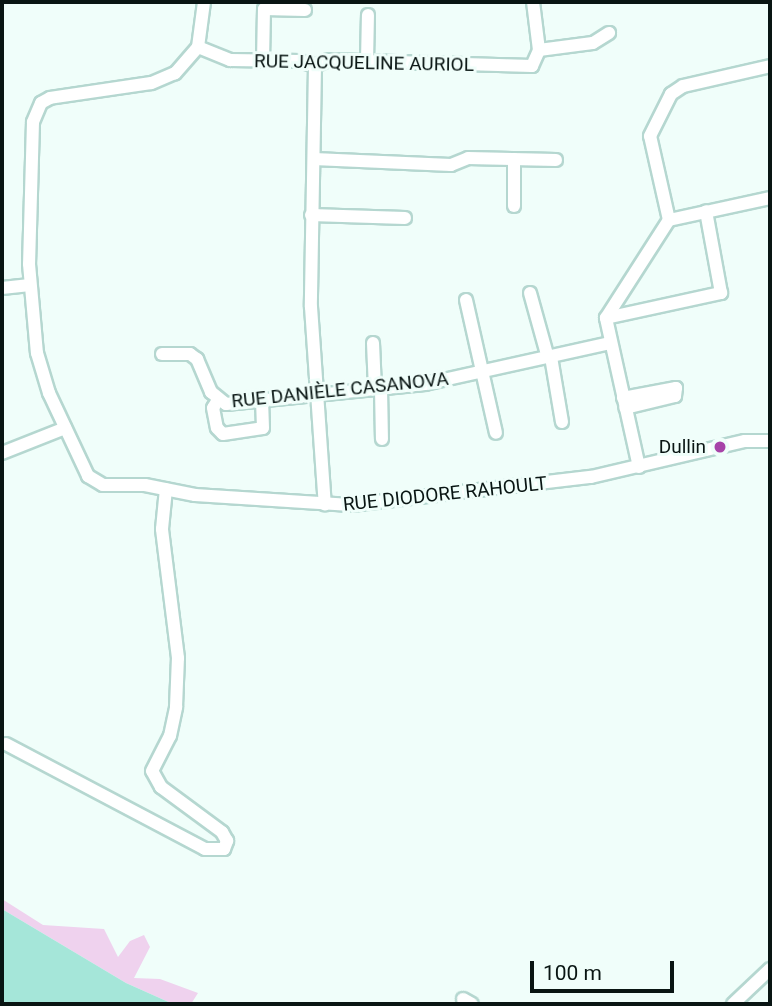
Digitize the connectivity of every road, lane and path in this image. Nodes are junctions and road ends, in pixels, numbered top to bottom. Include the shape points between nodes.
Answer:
1 (204, 2) edge
2 (533, 2) edge
3 (305, 10) dead end
4 (368, 15) dead end
5 (609, 33) dead end
6 (198, 47) junction
7 (539, 50) junction
8 (263, 61) junction
9 (368, 61) junction
10 (315, 66) junction
11 (770, 66) edge
12 (314, 159) junction
13 (514, 159) junction
14 (556, 160) dead end
15 (770, 198) edge
16 (514, 206) dead end
17 (706, 211) junction
18 (311, 215) junction
19 (405, 218) dead end
20 (669, 220) junction
21 (30, 285) junction
22 (2, 288) edge
23 (530, 293) dead end
24 (466, 300) dead end
25 (607, 318) junction
26 (373, 343) dead end
27 (610, 343) junction
28 (162, 354) dead end
29 (549, 358) junction
30 (481, 372) junction
31 (378, 389) junction
32 (318, 394) junction
33 (218, 400) junction
34 (262, 400) junction
35 (562, 422) dead end
36 (65, 428) junction
37 (496, 433) dead end
38 (382, 439) dead end
39 (770, 441) edge
40 (2, 453) edge
41 (639, 467) junction
42 (166, 489) junction
43 (325, 505) junction
44 (6, 744) dead end
45 (770, 969) edge
46 (733, 1004) edge

1 - 6 street
2 - 7 street
3 - 8 street via 264,9
4 - 9 street
5 - 7 street via 593,43
6 - 8 street, RUE JACQUELINE AURIOL via 230,60
6 - 21 street, RUE DIODORE RAHOULT via 175,73 151,83 61,95 41,103 33,122
7 - 9 street, RUE JACQUELINE AURIOL via 532,66
8 - 10 street, RUE JACQUELINE AURIOL via 300,61
9 - 10 street, RUE JACQUELINE AURIOL via 328,60
10 - 12 street
11 - 20 street via 682,86 671,94 650,136
12 - 13 street via 451,165 468,158
12 - 18 street
13 - 14 street
13 - 16 street
15 - 17 street
17 - 20 street
17 - 25 street via 722,293
18 - 19 street
18 - 32 street via 311,307
20 - 25 street
21 - 22 street
21 - 36 street, RUE DIODORE RAHOULT via 37,353
23 - 29 street
24 - 30 street
25 - 27 street
26 - 31 street
27 - 29 street, RUE DANIÈLE CASANOVA
27 - 41 street
28 - 33 street, RUE DANIÈLE CASANOVA via 190,354 197,359
29 - 30 street, RUE DANIÈLE CASANOVA
29 - 35 street
30 - 31 street, RUE DANIÈLE CASANOVA
30 - 37 street
31 - 32 street, RUE DANIÈLE CASANOVA
31 - 38 street
32 - 34 street, RUE DANIÈLE CASANOVA
32 - 43 street
33 - 34 street, RUE DANIÈLE CASANOVA via 226,404
33 - 34 street via 213,408 216,428 223,434 264,428
36 - 40 street
36 - 42 street, RUE DIODORE RAHOULT via 88,476 103,485
39 - 41 street, RUE DIODORE RAHOULT via 745,441
41 - 43 street, RUE DIODORE RAHOULT via 514,489
42 - 43 street, RUE DIODORE RAHOULT
42 - 44 street via 162,529 178,659 176,707 170,736 152,771 161,787 222,832 227,841 224,849 205,849
45 - 46 street

